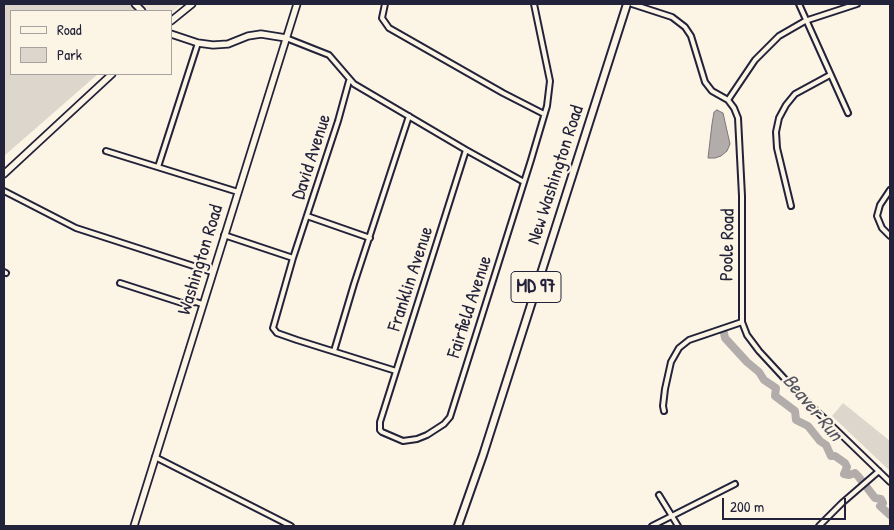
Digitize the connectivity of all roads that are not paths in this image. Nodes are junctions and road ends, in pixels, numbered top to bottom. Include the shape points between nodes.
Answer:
1 (192, 4) edge
2 (297, 4) edge
3 (385, 4) edge
4 (534, 4) edge
5 (627, 4) edge
6 (632, 4) edge
7 (799, 4) edge
8 (857, 4) edge
9 (172, 21) edge
10 (805, 21) junction
11 (172, 34) edge
12 (286, 38) junction
13 (198, 43) junction
14 (111, 75) edge
15 (830, 75) junction
16 (349, 80) junction
17 (728, 100) junction
18 (848, 112) dead end
19 (544, 114) junction
20 (409, 116) junction
21 (466, 150) junction
22 (106, 151) dead end
23 (158, 167) junction
24 (4, 174) edge
25 (524, 182) junction
26 (890, 190) edge
27 (4, 192) edge
28 (238, 192) junction
29 (791, 206) dead end
30 (307, 216) junction
31 (224, 236) junction
32 (890, 236) edge
33 (370, 238) junction
34 (293, 258) junction
35 (212, 272) junction
36 (120, 283) dead end
37 (202, 304) junction
38 (742, 322) junction
39 (334, 351) junction
40 (396, 371) junction
41 (664, 411) dead end
42 (382, 416) joint
43 (155, 456) junction
44 (879, 471) junction
45 (890, 482) edge
46 (735, 484) dead end
47 (659, 495) dead end
48 (672, 515) junction
49 (134, 526) edge
50 (290, 526) edge
51 (458, 526) edge
52 (652, 526) edge
53 (678, 526) edge
54 (819, 526) edge

1 - 9 main road
2 - 12 main road, Washington Road
3 - 19 street via 382,18 389,28
4 - 19 street, Fairfield Avenue via 550,81
5 - 51 main road, New Washington Road / MD 97
6 - 17 street, Poole Road via 682,22 692,36 703,79 716,94
7 - 10 street
8 - 10 street
10 - 15 street
10 - 17 street via 779,36 764,50
11 - 13 main road
12 - 13 main road via 261,34 223,45
12 - 16 street via 329,55
12 - 28 main road, Washington Road
13 - 23 street
14 - 24 main road
15 - 18 street
15 - 29 street via 795,94 779,118 776,148
16 - 20 street
16 - 30 street, David Avenue
17 - 38 street, Poole Road via 738,118 740,136
19 - 25 street, Fairfield Avenue
20 - 21 street
20 - 33 street
21 - 25 street
21 - 40 street, Franklin Avenue
22 - 23 street
23 - 28 street
25 - 42 street, Fairfield Avenue via 450,417 427,435 407,441 382,432 379,427
26 - 32 street via 877,216
27 - 35 street via 76,228
28 - 31 main road, Washington Road
30 - 33 street
30 - 34 street, David Avenue
31 - 34 street
31 - 35 main road, Washington Road
33 - 39 street
34 - 39 street, David Avenue via 274,332
35 - 37 main road, Washington Road
36 - 37 street via 182,303
37 - 43 main road, Washington Road
38 - 41 street via 689,340 679,348 669,371
38 - 44 street, Poole Road via 752,343 795,390
39 - 40 street
40 - 42 street, Franklin Avenue
43 - 49 main road, Washington Road
43 - 50 street
44 - 45 street, Poole Road
44 - 54 street
46 - 48 street
47 - 48 street
48 - 52 street
48 - 53 street

